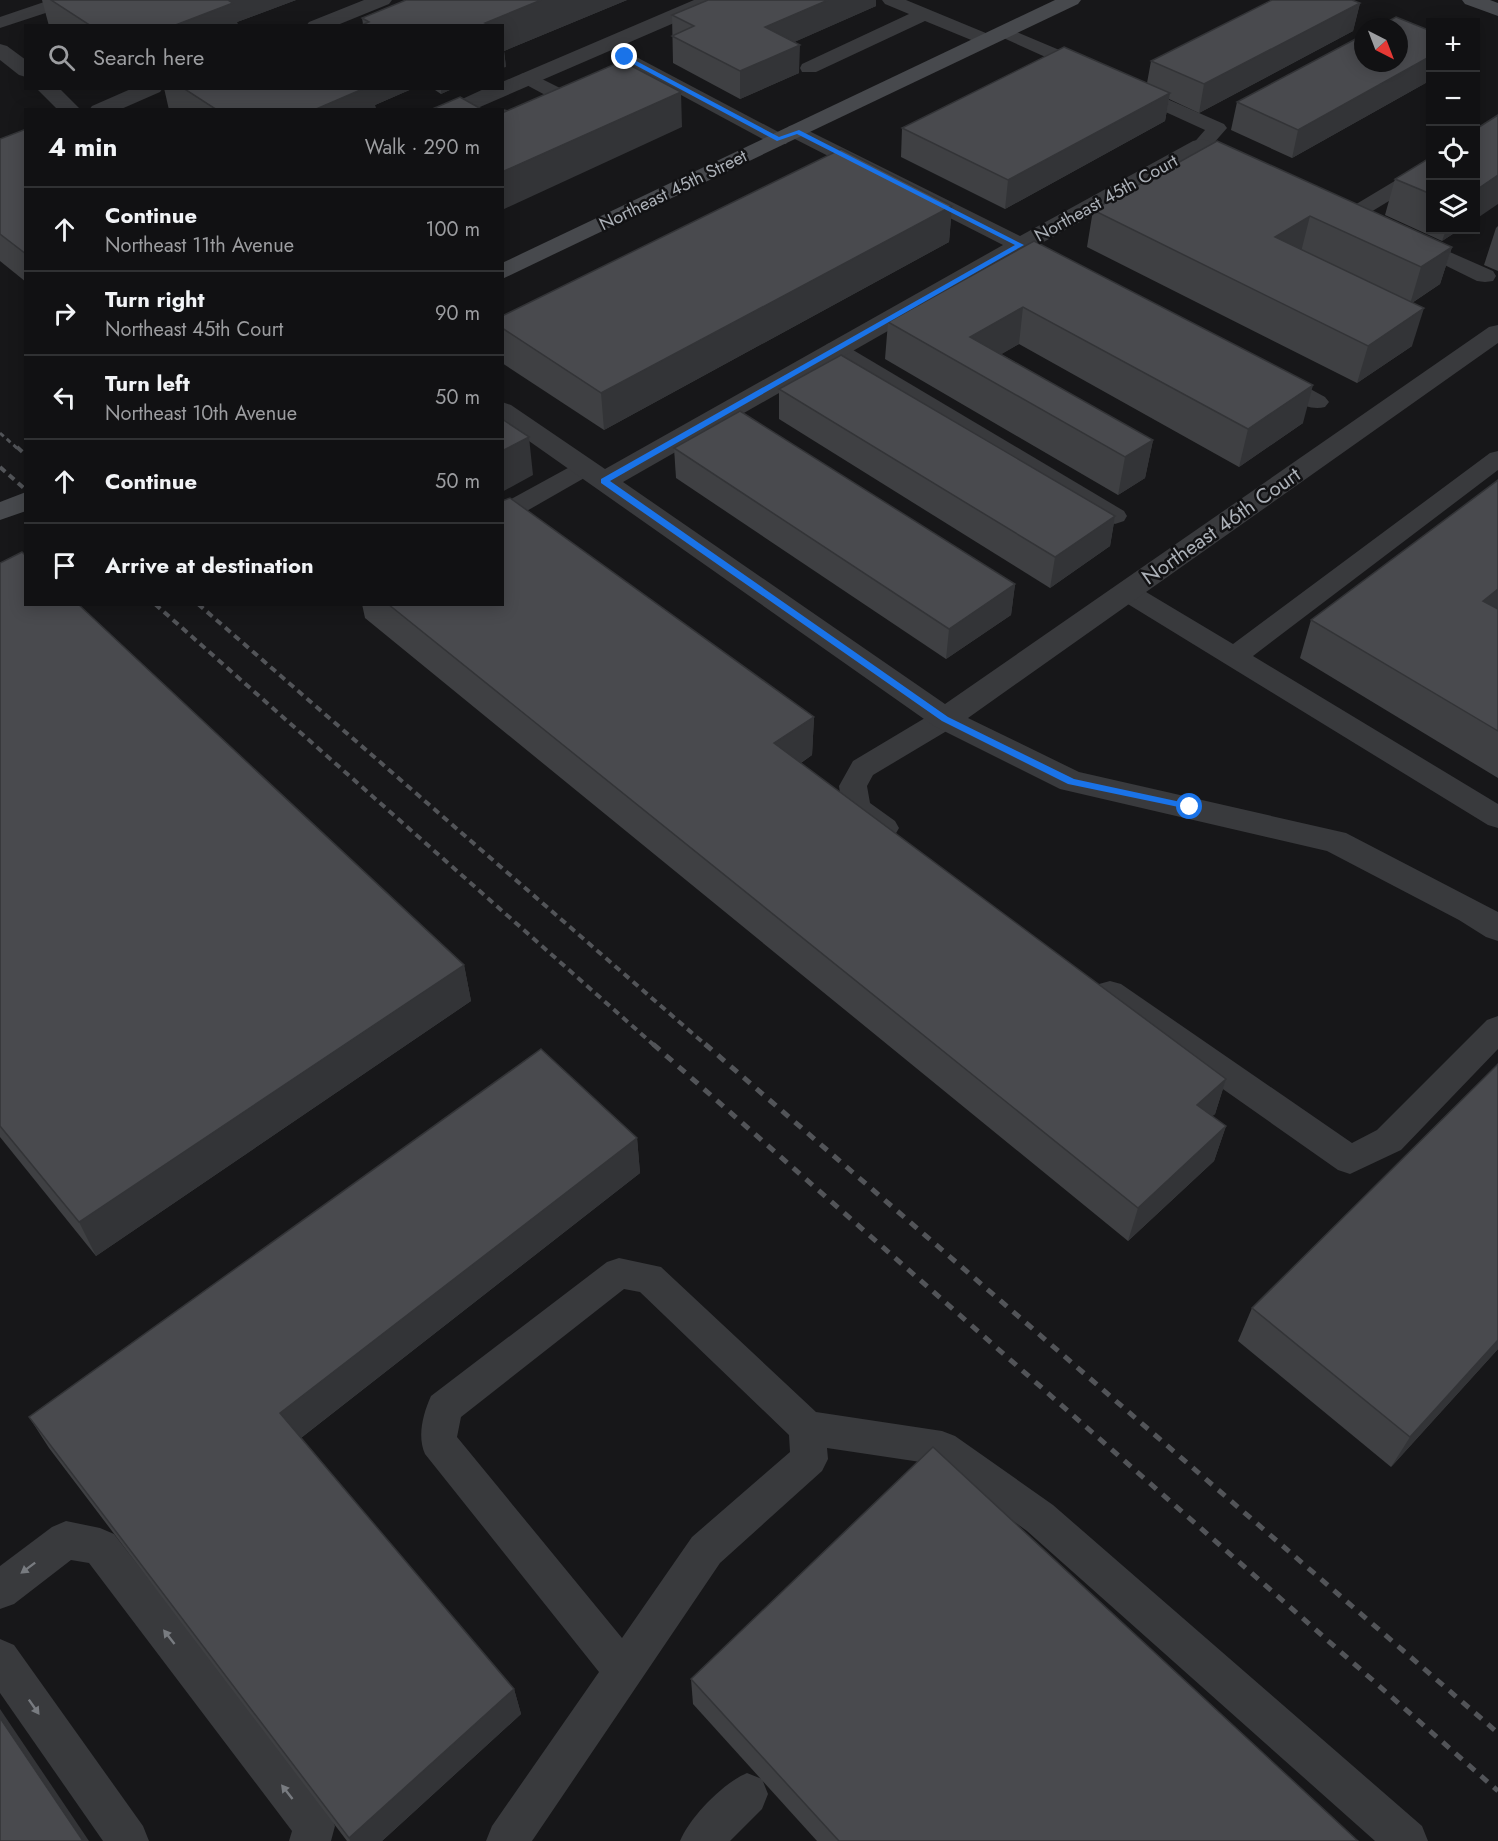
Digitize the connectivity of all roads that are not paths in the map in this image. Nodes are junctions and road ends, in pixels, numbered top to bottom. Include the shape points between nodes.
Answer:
1 (67, 0) edge
2 (382, 0) edge
3 (711, 0) edge
4 (891, 0) edge
5 (1071, 0) edge
6 (1472, 0) edge
7 (1498, 10) edge
8 (924, 14) junction
9 (0, 23) edge
10 (321, 24) edge
11 (996, 36) junction
12 (0, 50) edge
13 (625, 57) dead end
14 (809, 68) dead end
15 (24, 69) edge
16 (528, 78) junction
17 (48, 90) edge
18 (148, 90) edge
19 (485, 105) edge
20 (69, 108) edge
21 (104, 108) edge
22 (466, 108) edge
23 (504, 115) edge
24 (788, 135) junction
25 (1201, 146) junction
26 (1245, 165) edge
27 (1426, 171) edge
28 (1310, 195) edge
29 (1354, 214) junction
30 (1374, 224) edge
31 (1394, 233) edge
32 (1021, 245) junction
33 (1052, 261) edge
34 (504, 271) edge
35 (1485, 276) dead end
36 (1498, 332) edge
37 (835, 350) junction
38 (1253, 368) edge
39 (1316, 402) dead end
40 (504, 411) edge
41 (1498, 458) edge
42 (594, 474) junction
43 (24, 501) edge
44 (0, 512) edge
45 (504, 514) edge
46 (1115, 516) edge
47 (1127, 592) junction
48 (1234, 657) junction
49 (945, 719) junction
50 (1498, 818) edge
51 (903, 842) edge
52 (1498, 928) edge
53 (1092, 980) edge
54 (1498, 1029) edge
55 (807, 1428) junction
56 (0, 1590) edge
57 (0, 1659) edge
58 (624, 1671) junction
59 (747, 1794) dead end
60 (128, 1841) edge
61 (310, 1841) edge
62 (507, 1841) edge
63 (701, 1841) edge
64 (1407, 1841) edge

1 - 9 lane
2 - 10 street
3 - 16 street
4 - 8 lane
5 - 11 street, Northeast 45th Street
6 - 7 street
8 - 11 lane
8 - 14 lane
11 - 24 street, Northeast 45th Street
11 - 25 lane via 1108,79 1217,128
12 - 15 street
13 - 24 lane
16 - 19 street
16 - 23 lane via 578,104 525,126
17 - 20 street
18 - 21 street
19 - 22 street
24 - 32 street
24 - 34 street, Northeast 45th Street
25 - 26 lane
25 - 32 street, Northeast 45th Court
27 - 29 lane
28 - 29 lane
29 - 30 lane
31 - 35 lane
32 - 33 street
32 - 37 street, Northeast 45th Court
36 - 47 street, Northeast 46th Court
37 - 42 street, Northeast 45th Court
37 - 46 lane
38 - 39 street
40 - 42 street
41 - 48 lane
42 - 45 lane
42 - 49 street
43 - 44 street
47 - 48 lane
47 - 49 street, Northeast 46th Court
48 - 50 lane
49 - 51 lane via 863,768 853,786 856,808
49 - 52 street via 1071,782 1335,841
53 - 54 lane via 1350,1160 1389,1140
55 - 58 lane via 808,1459 706,1550
55 - 58 lane via 649,1278 619,1273 444,1407 438,1442
55 - 64 lane via 942,1448 1040,1518
61 -> 56 lane via 314,1826 100,1547 66,1540
57 -> 60 lane
58 - 62 lane
59 - 63 lane

